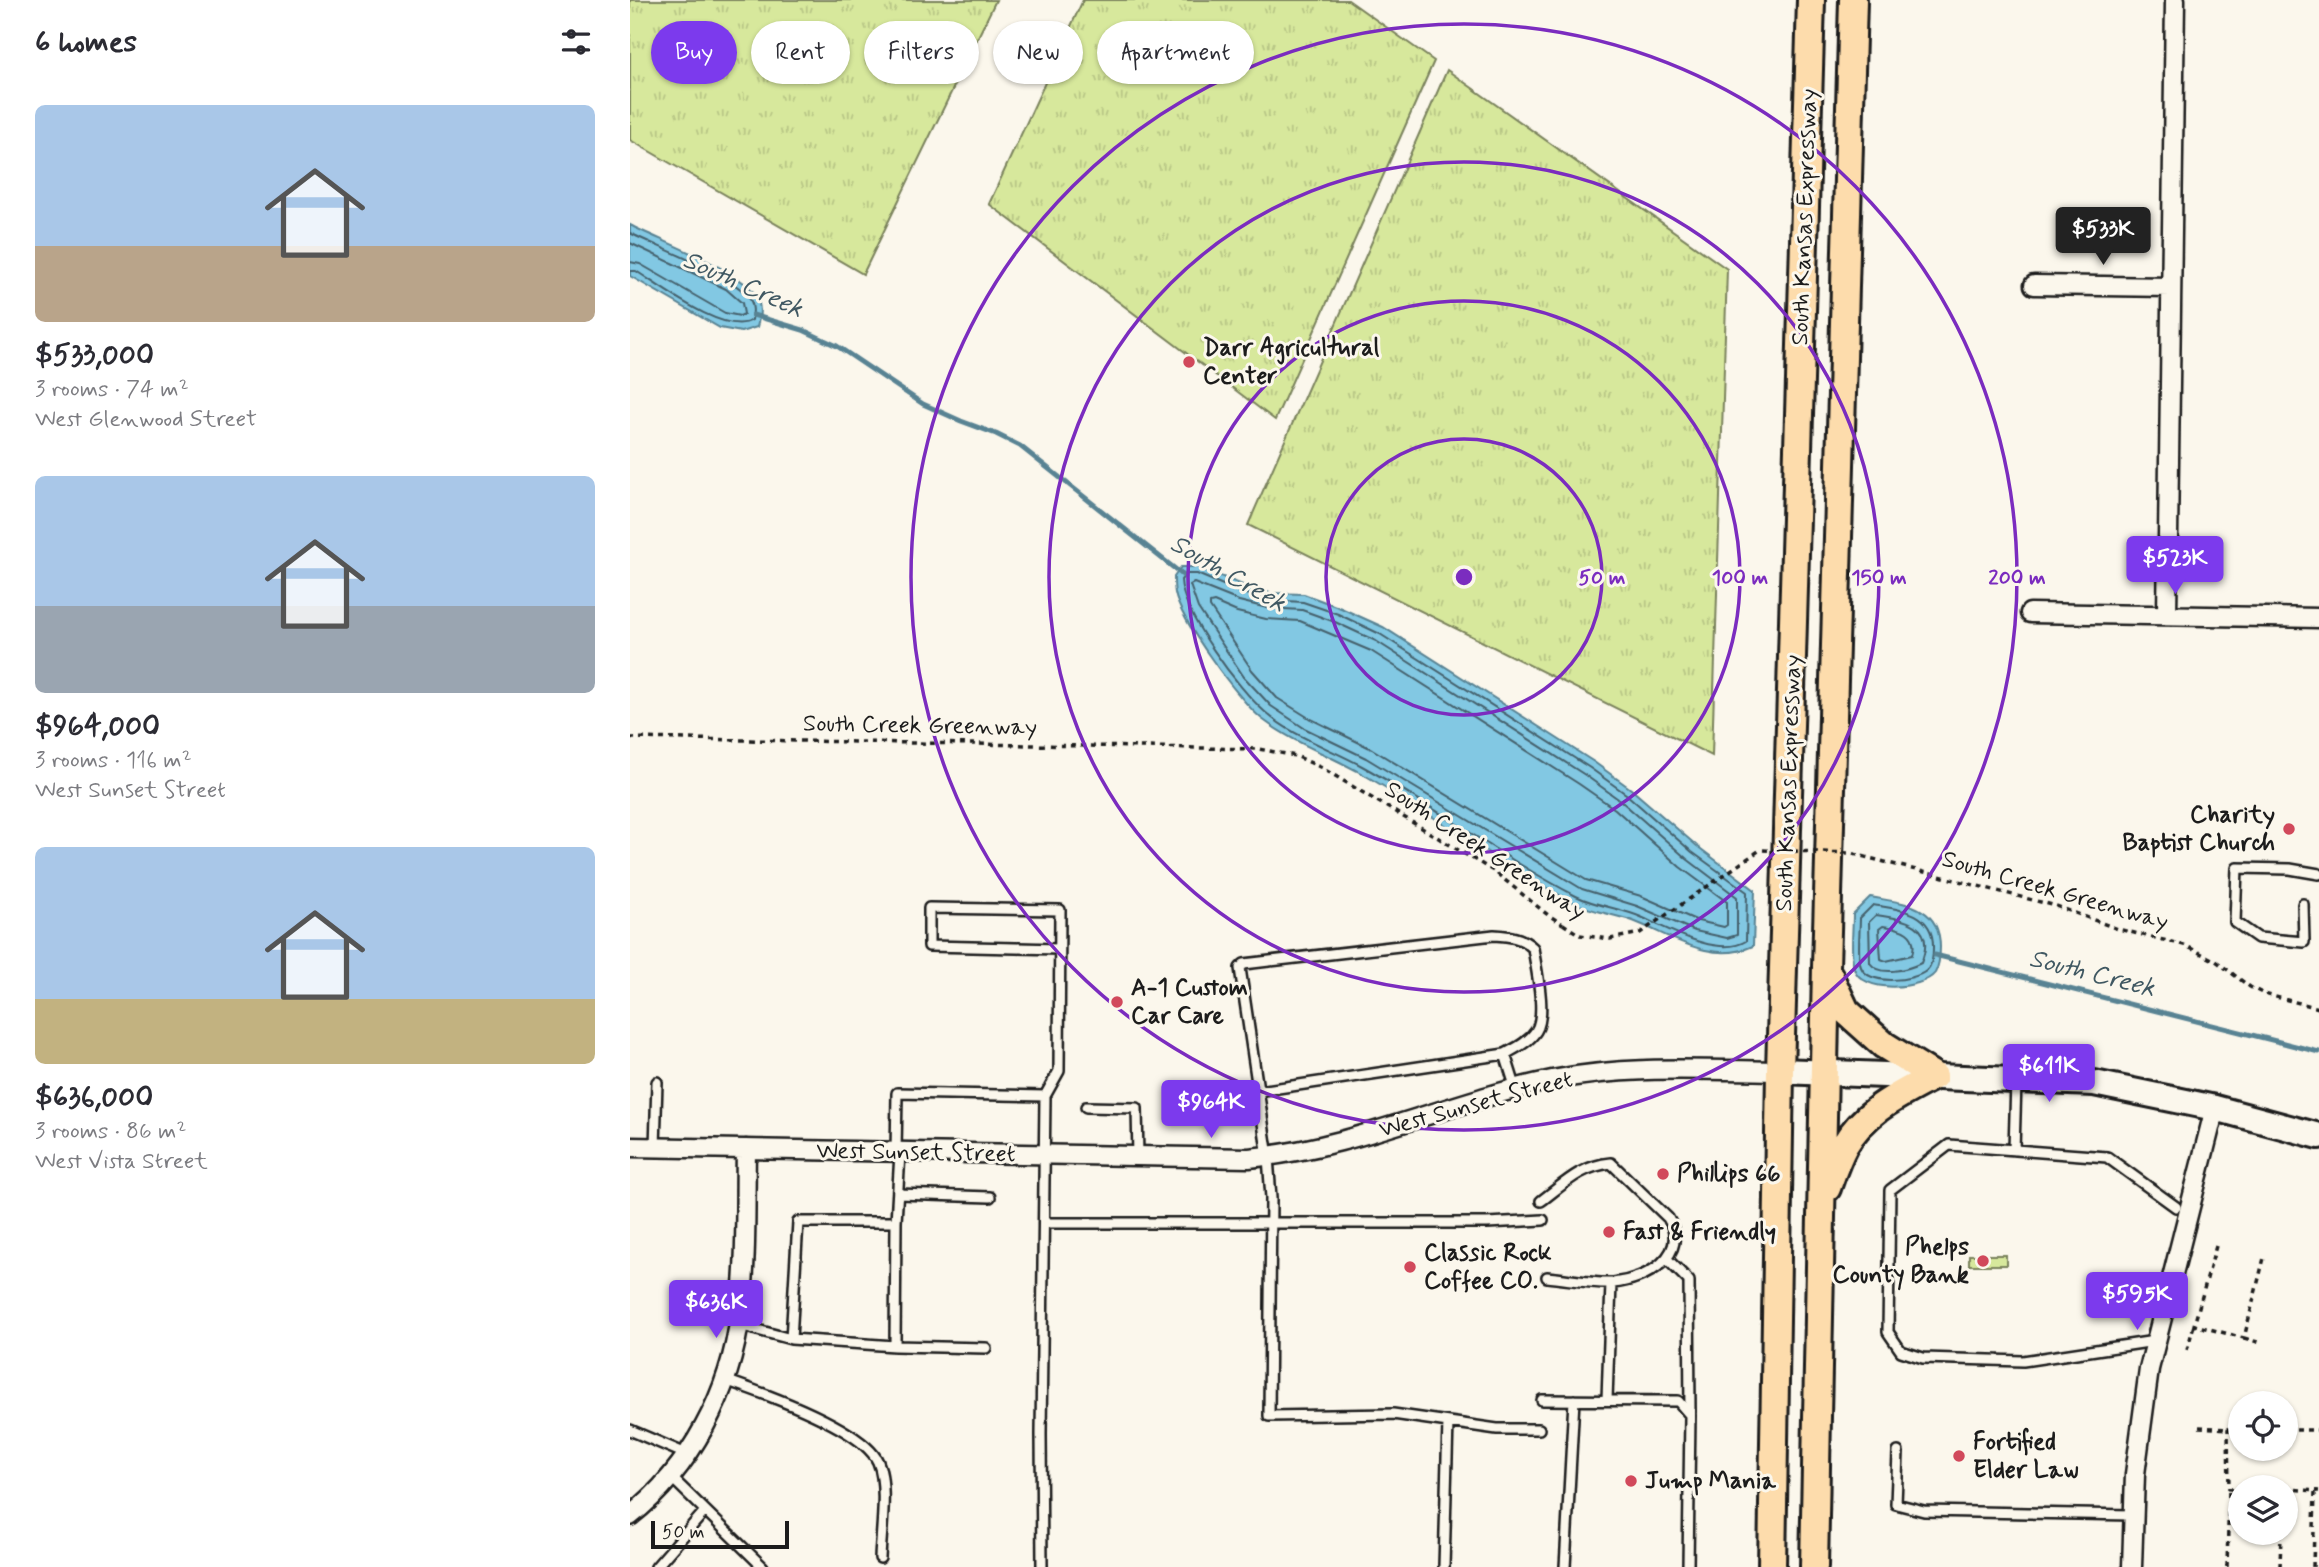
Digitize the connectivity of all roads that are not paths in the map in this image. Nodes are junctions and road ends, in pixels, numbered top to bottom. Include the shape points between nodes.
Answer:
1 (1811, 0) edge
2 (1853, 0) edge
3 (2175, 0) edge
4 (2034, 285) dead end
5 (2171, 287) junction
6 (2030, 614) dead end
7 (2167, 615) junction
8 (2319, 618) edge
9 (2319, 874) edge
10 (2303, 904) dead end
11 (1059, 949) junction
12 (1826, 967) junction
13 (1505, 1054) junction
14 (1780, 1071) junction
15 (1823, 1072) junction
16 (1934, 1076) junction
17 (2016, 1080) junction
18 (657, 1082) dead end
19 (1516, 1089) junction
20 (1257, 1091) junction
21 (1045, 1096) junction
22 (1192, 1101) dead end
23 (1086, 1107) dead end
24 (2215, 1108) junction
25 (2319, 1136) edge
26 (630, 1147) edge
27 (655, 1147) junction
28 (746, 1150) junction
29 (2014, 1150) junction
30 (898, 1153) junction
31 (1045, 1156) junction
32 (1138, 1157) junction
33 (1268, 1157) junction
34 (898, 1194) junction
35 (990, 1197) dead end
36 (1541, 1201) dead end
37 (1821, 1203) junction
38 (2176, 1208) dead end
39 (1543, 1220) dead end
40 (896, 1222) junction
41 (1045, 1223) junction
42 (1272, 1223) junction
43 (1667, 1259) junction
44 (1547, 1278) dead end
45 (1611, 1283) junction
46 (738, 1325) junction
47 (791, 1339) junction
48 (2155, 1341) junction
49 (895, 1346) junction
50 (986, 1348) dead end
51 (724, 1380) junction
52 (1542, 1400) dead end
53 (1574, 1400) junction
54 (1608, 1401) junction
55 (1690, 1415) junction
56 (1448, 1422) junction
57 (1539, 1429) dead end
58 (630, 1430) edge
59 (1898, 1452) dead end
60 (687, 1454) junction
61 (670, 1476) junction
62 (705, 1511) junction
63 (2132, 1515) junction
64 (630, 1516) edge
65 (880, 1558) dead end
66 (656, 1567) edge
67 (763, 1567) edge
68 (1042, 1567) edge
69 (1444, 1567) edge
70 (1565, 1567) edge
71 (1688, 1567) edge
72 (1772, 1567) edge
73 (1814, 1567) edge
74 (2132, 1567) edge

1 - 14 main road, South Kansas Expressway
2 - 12 main road, South Kansas Expressway
3 - 5 street
4 - 5 street
5 - 7 street
6 - 7 street
7 - 8 street
9 - 10 lane via 2237,869 2235,922 2258,938 2304,942
11 - 11 lane via 929,946 929,908 1060,910
11 - 21 lane via 1059,1071
12 - 15 main road, South Kansas Expressway
12 - 16 main road via 1846,1011 1884,1045
13 - 19 lane
13 - 20 lane
13 - 20 lane via 1528,1041 1541,1017 1533,948 1527,941 1494,935 1244,964 1240,983
14 - 15 main road, West Sunset Street
14 - 19 street, West Sunset Street via 1631,1071 1580,1075
14 - 72 main road, South Kansas Expressway
15 - 16 main road, West Sunset Street
15 - 37 main road, South Kansas Expressway
16 - 17 main road, West Sunset Street
16 - 37 main road via 1866,1117 1843,1147
17 - 24 main road, West Sunset Street via 2094,1083
17 - 29 lane
18 - 27 lane
19 - 33 street, West Sunset Street via 1347,1141
20 - 22 lane
20 - 33 lane
21 - 30 lane via 897,1093
21 - 31 lane
23 - 32 lane via 1137,1108
24 - 25 main road, West Sunset Street
24 - 48 street
26 - 27 street, West Sunset Street
27 - 28 street, West Sunset Street
28 - 30 street, West Sunset Street
28 - 46 street
29 - 38 lane via 2107,1157
29 - 48 lane via 1949,1145 1890,1190 1888,1332 1901,1351 1923,1358 2023,1361
30 - 31 street, West Sunset Street
30 - 34 lane
31 - 32 street, West Sunset Street
31 - 41 lane
32 - 33 street, West Sunset Street
33 - 42 lane
34 - 35 lane
34 - 40 lane
36 - 43 lane via 1584,1169 1611,1163 1675,1229 1675,1245
37 - 73 main road, South Kansas Expressway
39 - 42 lane
40 - 47 lane via 799,1222
40 - 49 lane
41 - 42 lane
41 - 68 lane
42 - 56 lane via 1269,1416 1393,1414
43 - 45 lane via 1632,1280
43 - 55 lane via 1689,1280
44 - 45 lane
45 - 54 lane
46 - 47 lane
46 - 51 street
47 - 49 lane
48 - 63 street via 2138,1441
49 - 50 lane
51 - 60 street via 706,1424
51 - 65 lane via 778,1398 830,1423 872,1452 882,1484
52 - 53 lane
53 - 54 lane
53 - 70 lane
54 - 55 lane via 1678,1401
55 - 71 lane
56 - 57 lane
56 - 69 lane
58 - 60 lane
59 - 63 lane via 1896,1504 1924,1511
60 - 61 street
61 - 62 lane
61 - 64 street
62 - 66 lane
62 - 67 lane
63 - 74 street

